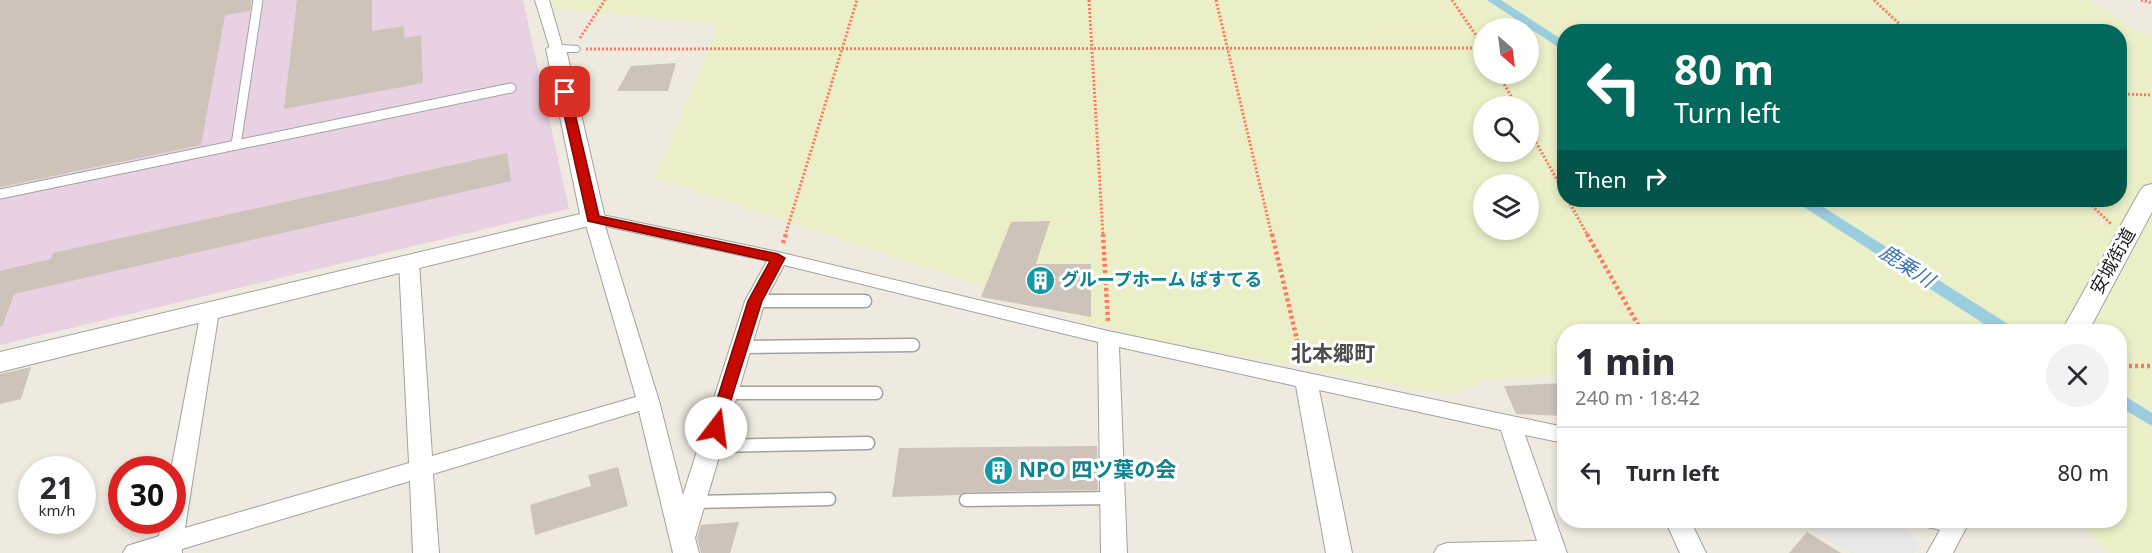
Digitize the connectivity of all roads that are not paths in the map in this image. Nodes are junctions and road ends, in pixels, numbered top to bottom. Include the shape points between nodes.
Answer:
1 (258, 0) edge
2 (542, 0) edge
3 (564, 49) joint
4 (511, 88) dead end
5 (236, 145) junction
6 (2152, 191) edge
7 (0, 194) edge
8 (593, 218) junction
9 (778, 258) junction
10 (409, 263) junction
11 (755, 301) junction
12 (865, 301) dead end
13 (209, 311) junction
14 (2078, 324) edge
15 (1108, 338) junction
16 (913, 345) dead end
17 (739, 346) junction
18 (0, 362) edge
19 (1306, 380) junction
20 (725, 393) junction
21 (876, 393) dead end
22 (648, 401) junction
23 (1510, 423) junction
24 (1557, 433) edge
25 (868, 443) dead end
26 (711, 446) junction
27 (422, 468) junction
28 (1112, 498) junction
29 (829, 499) dead end
30 (966, 500) dead end
31 (695, 502) junction
32 (1681, 528) edge
33 (1948, 528) edge
34 (684, 546) edge
35 (169, 548) edge
36 (1554, 552) edge
37 (136, 553) edge
38 (426, 553) edge
39 (1114, 553) edge
40 (1339, 553) edge
41 (1447, 553) edge
42 (1693, 553) edge
43 (1940, 553) edge

1 - 5 lane
2 - 3 street
3 - 8 street
4 - 5 lane
5 - 7 lane
6 - 14 street, 安城街道
8 - 9 street
8 - 10 street
8 - 22 street
9 - 11 street
9 - 15 street
10 - 13 street
10 - 27 street
11 - 12 lane
11 - 17 street
13 - 18 street
13 - 35 street
15 - 19 street
15 - 28 street
16 - 17 lane
17 - 20 street
19 - 23 street
19 - 40 street
20 - 21 lane
20 - 26 street
22 - 27 street
22 - 34 street
23 - 24 street
23 - 36 street
25 - 26 lane
26 - 31 street
27 - 35 street
27 - 38 street
28 - 30 lane
28 - 39 street
29 - 31 lane
31 - 34 street
32 - 42 street
33 - 43 street
35 - 37 street
36 - 41 street

